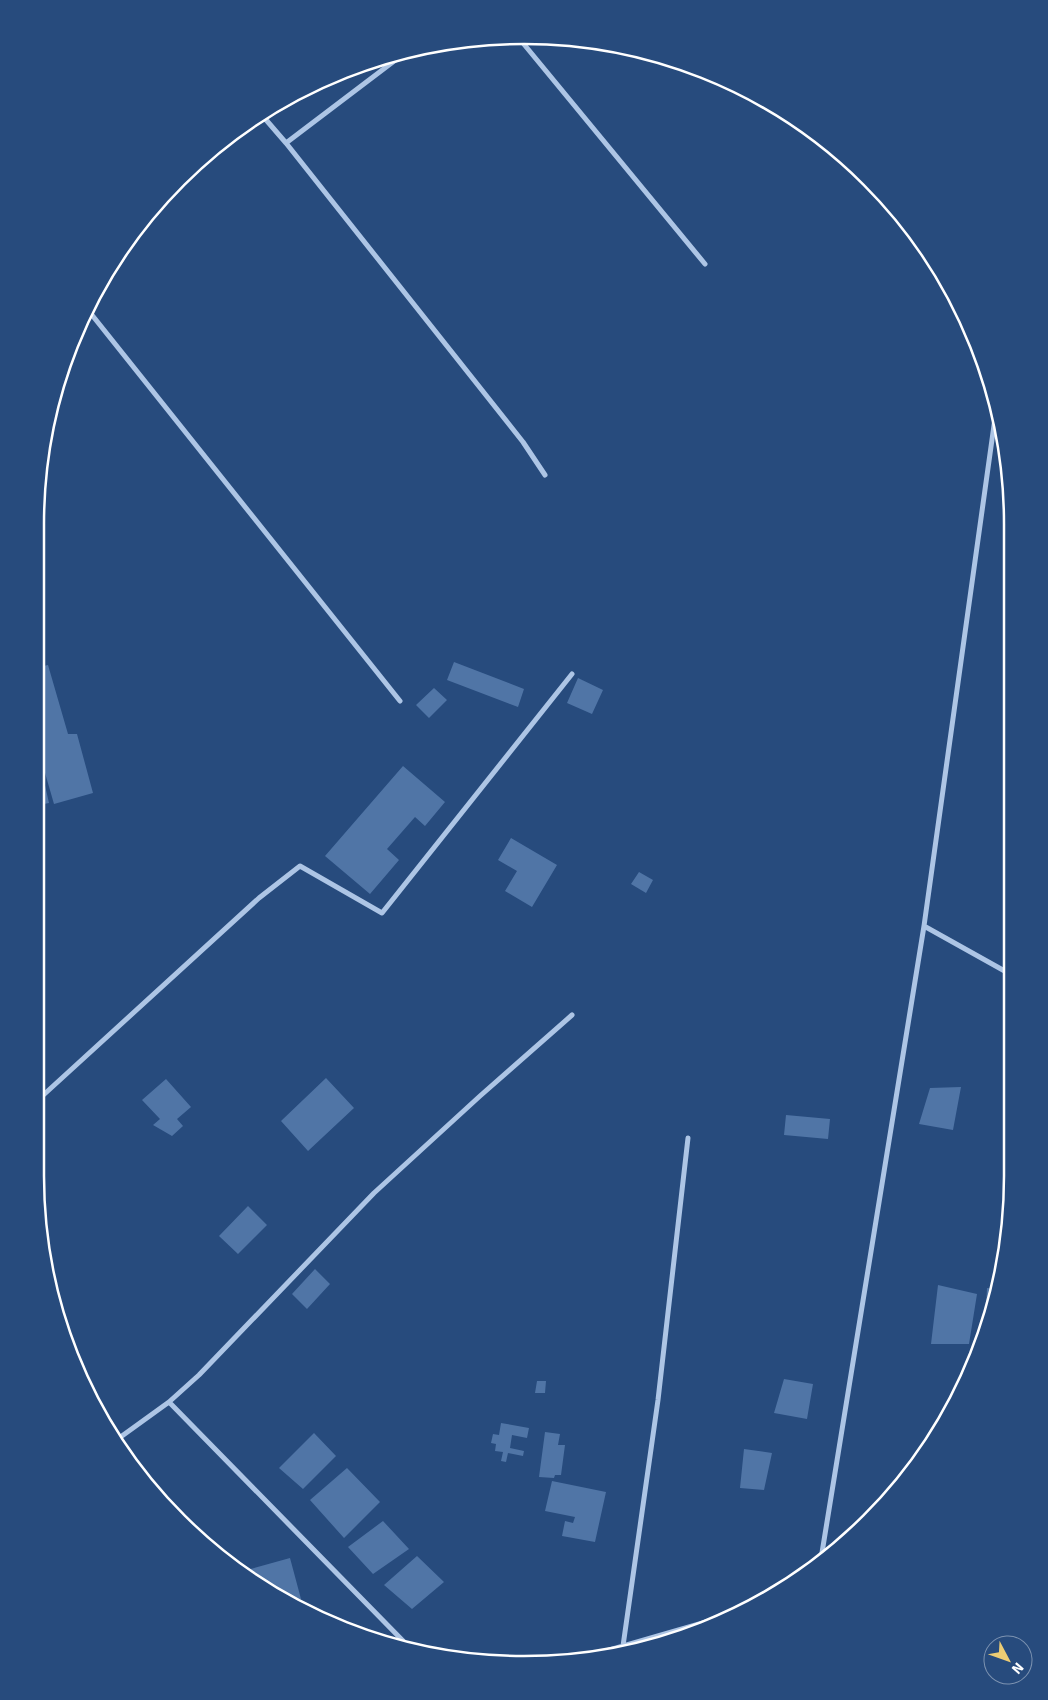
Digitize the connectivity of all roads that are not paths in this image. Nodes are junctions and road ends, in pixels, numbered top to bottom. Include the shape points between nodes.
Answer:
1 (524, 44) edge
2 (392, 62) edge
3 (265, 120) edge
4 (286, 143) junction
5 (705, 264) dead end
6 (92, 315) edge
7 (994, 426) edge
8 (545, 475) dead end
9 (572, 674) dead end
10 (400, 701) dead end
11 (924, 926) junction
12 (1004, 971) edge
13 (572, 1015) dead end
14 (44, 1094) edge
15 (688, 1138) dead end
16 (169, 1402) junction
17 (121, 1437) edge
18 (822, 1552) edge
19 (689, 1627) edge
20 (403, 1641) edge
21 (626, 1645) edge
22 (623, 1646) edge

1 - 5 street
2 - 4 street
3 - 4 street
4 - 8 street via 517,434
6 - 10 street
7 - 11 street
9 - 14 street via 382,913 300,866 259,898
11 - 12 street
11 - 18 street
13 - 16 street via 374,1193 199,1375
15 - 22 street via 658,1400
16 - 17 street
16 - 20 street
19 - 21 street

